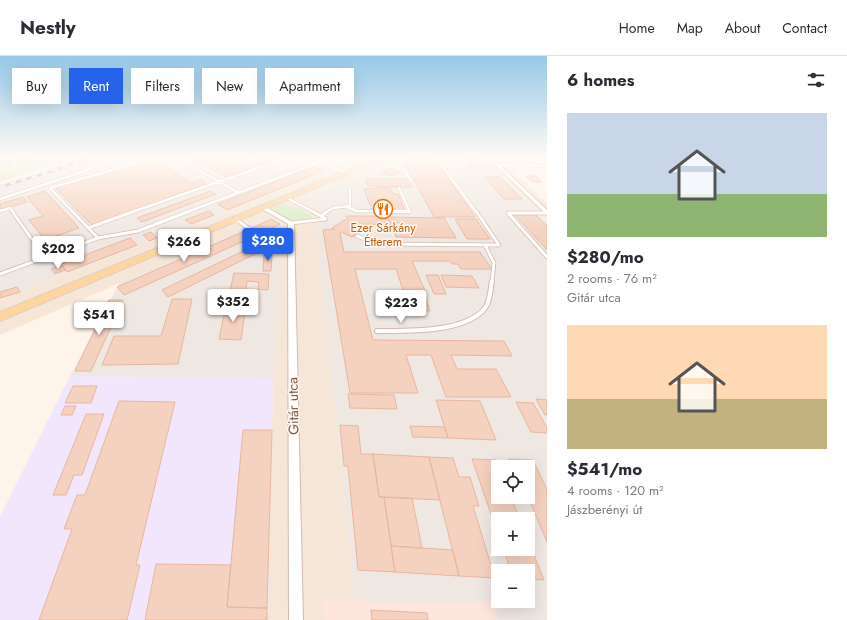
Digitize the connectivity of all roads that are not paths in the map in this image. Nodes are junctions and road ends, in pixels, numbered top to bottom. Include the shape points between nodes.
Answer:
1 (66, 183) edge
2 (216, 183) edge
3 (222, 183) edge
4 (264, 183) edge
5 (322, 183) edge
6 (455, 183) edge
7 (517, 183) edge
8 (46, 184) joint
9 (50, 188) junction
10 (350, 188) dead end
11 (399, 188) dead end
12 (239, 193) junction
13 (287, 198) junction
14 (0, 199) edge
15 (347, 207) junction
16 (264, 208) junction
17 (0, 211) edge
18 (547, 213) edge
19 (321, 216) junction
20 (235, 220) junction
21 (291, 223) junction
22 (88, 228) junction
23 (259, 235) dead end
24 (358, 236) dead end
25 (98, 238) junction
26 (485, 245) junction
27 (547, 257) edge
28 (45, 258) junction
29 (0, 274) edge
30 (0, 317) edge
31 (377, 331) dead end
32 (296, 620) edge

1 - 9 lane
2 - 22 lane
3 - 12 lane
4 - 12 lane
5 - 13 main road
6 - 26 lane via 499,245
7 - 18 street
8 - 9 lane
8 - 14 lane
9 - 22 lane
10 - 15 lane via 351,204
11 - 15 lane via 410,212 357,211
12 - 25 lane via 138,231
13 - 16 main road
13 - 19 lane
15 - 19 lane via 333,208
16 - 20 main road
16 - 21 street
17 - 28 lane via 10,208
18 - 27 lane via 508,214
19 - 21 lane via 326,219
20 - 23 lane
20 - 30 main road via 177,248
21 - 32 street, Gitár utca
22 - 25 lane
24 - 26 lane via 377,244
25 - 28 lane
26 - 31 lane via 494,262 488,301 478,315 437,328
28 - 29 lane

